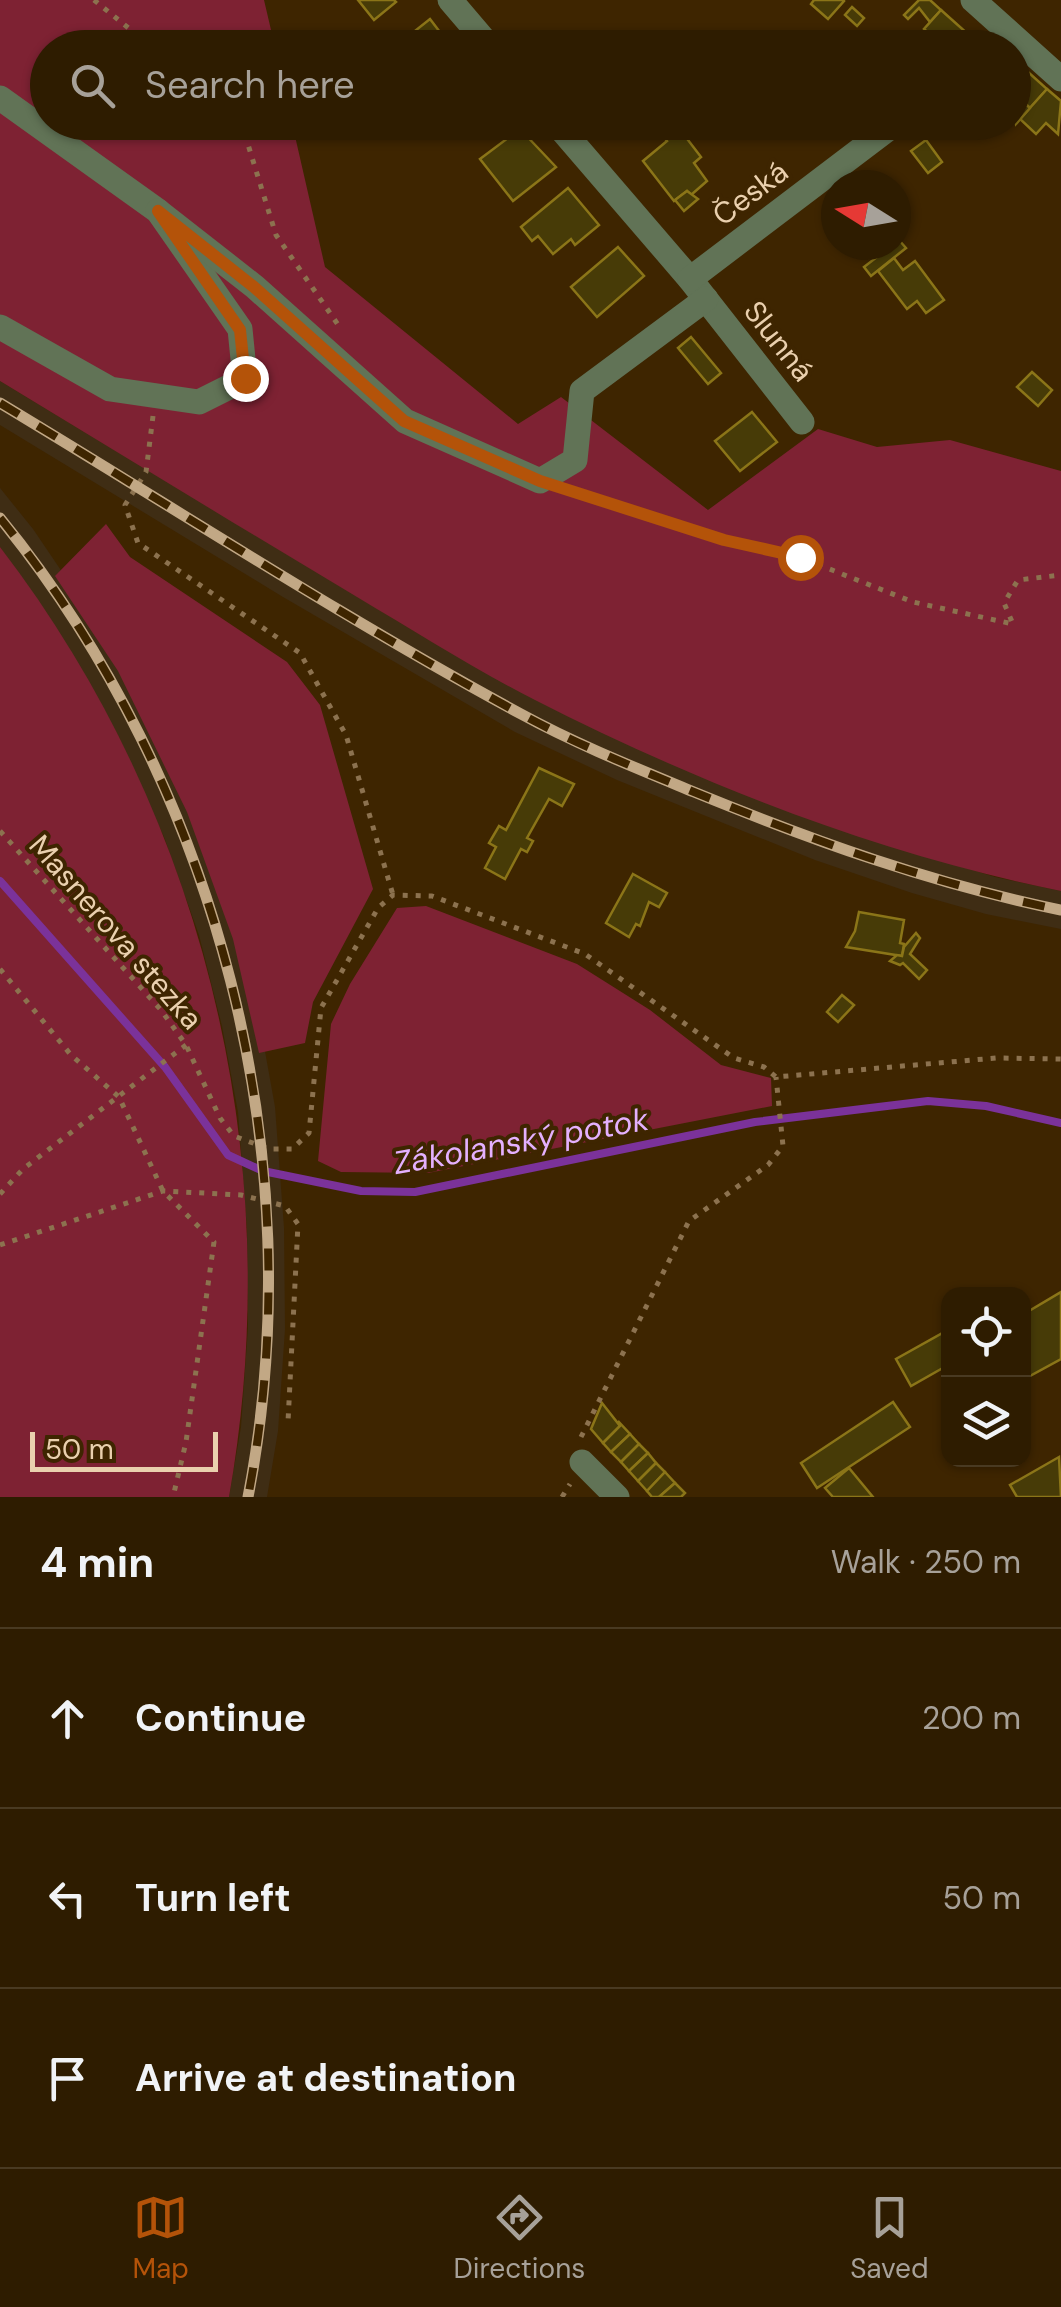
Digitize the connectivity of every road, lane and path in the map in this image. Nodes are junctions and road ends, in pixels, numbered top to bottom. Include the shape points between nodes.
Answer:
1 (94, 0) edge
2 (450, 0) edge
3 (973, 0) edge
4 (131, 30) edge
5 (476, 30) edge
6 (996, 30) edge
7 (1031, 59) edge
8 (1061, 79) edge
9 (0, 98) edge
10 (30, 119) edge
11 (59, 140) edge
12 (246, 140) edge
13 (571, 140) edge
14 (876, 140) edge
15 (158, 211) junction
16 (698, 289) junction
17 (0, 327) edge
18 (351, 344) dead end
19 (156, 395) junction
20 (802, 422) dead end
21 (540, 481) junction
22 (1061, 575) edge
23 (0, 831) edge
24 (393, 895) junction
25 (0, 969) edge
26 (186, 1045) junction
27 (1061, 1059) edge
28 (776, 1077) junction
29 (119, 1097) junction
30 (163, 1191) junction
31 (0, 1194) edge
32 (0, 1245) edge
33 (288, 1422) dead end
34 (582, 1462) joint
35 (173, 1497) edge
36 (617, 1497) edge

1 - 4 path
2 - 5 street
3 - 6 street
7 - 8 street
9 - 10 street
11 - 15 street
12 - 18 path via 276,235
13 - 16 street, Slunná
14 - 16 street, Česká
15 - 19 street via 240,330 245,378 199,402
15 - 21 street via 404,421
16 - 20 street, Slunná
16 - 21 street, Slunná via 582,391 575,460
17 - 19 street via 110,389
19 - 24 path via 146,472 125,505 138,543 300,653 346,736
21 - 22 path via 724,540 800,557 913,602 1013,624 1004,603 1018,580
23 - 26 path, Masnerova stezka
24 - 26 path, Masnerova stezka via 378,908 321,1008 309,1133 292,1149 269,1149 234,1136
24 - 28 path via 432,896 585,954 734,1058
25 - 29 path via 71,1055
26 - 29 path
27 - 28 path via 996,1058
28 - 34 path via 783,1146 768,1165 689,1221 578,1443
29 - 30 path
29 - 31 path via 23,1168
30 - 32 path
30 - 33 path via 242,1195 285,1206 298,1224
30 - 35 path via 214,1242
34 - 36 street

